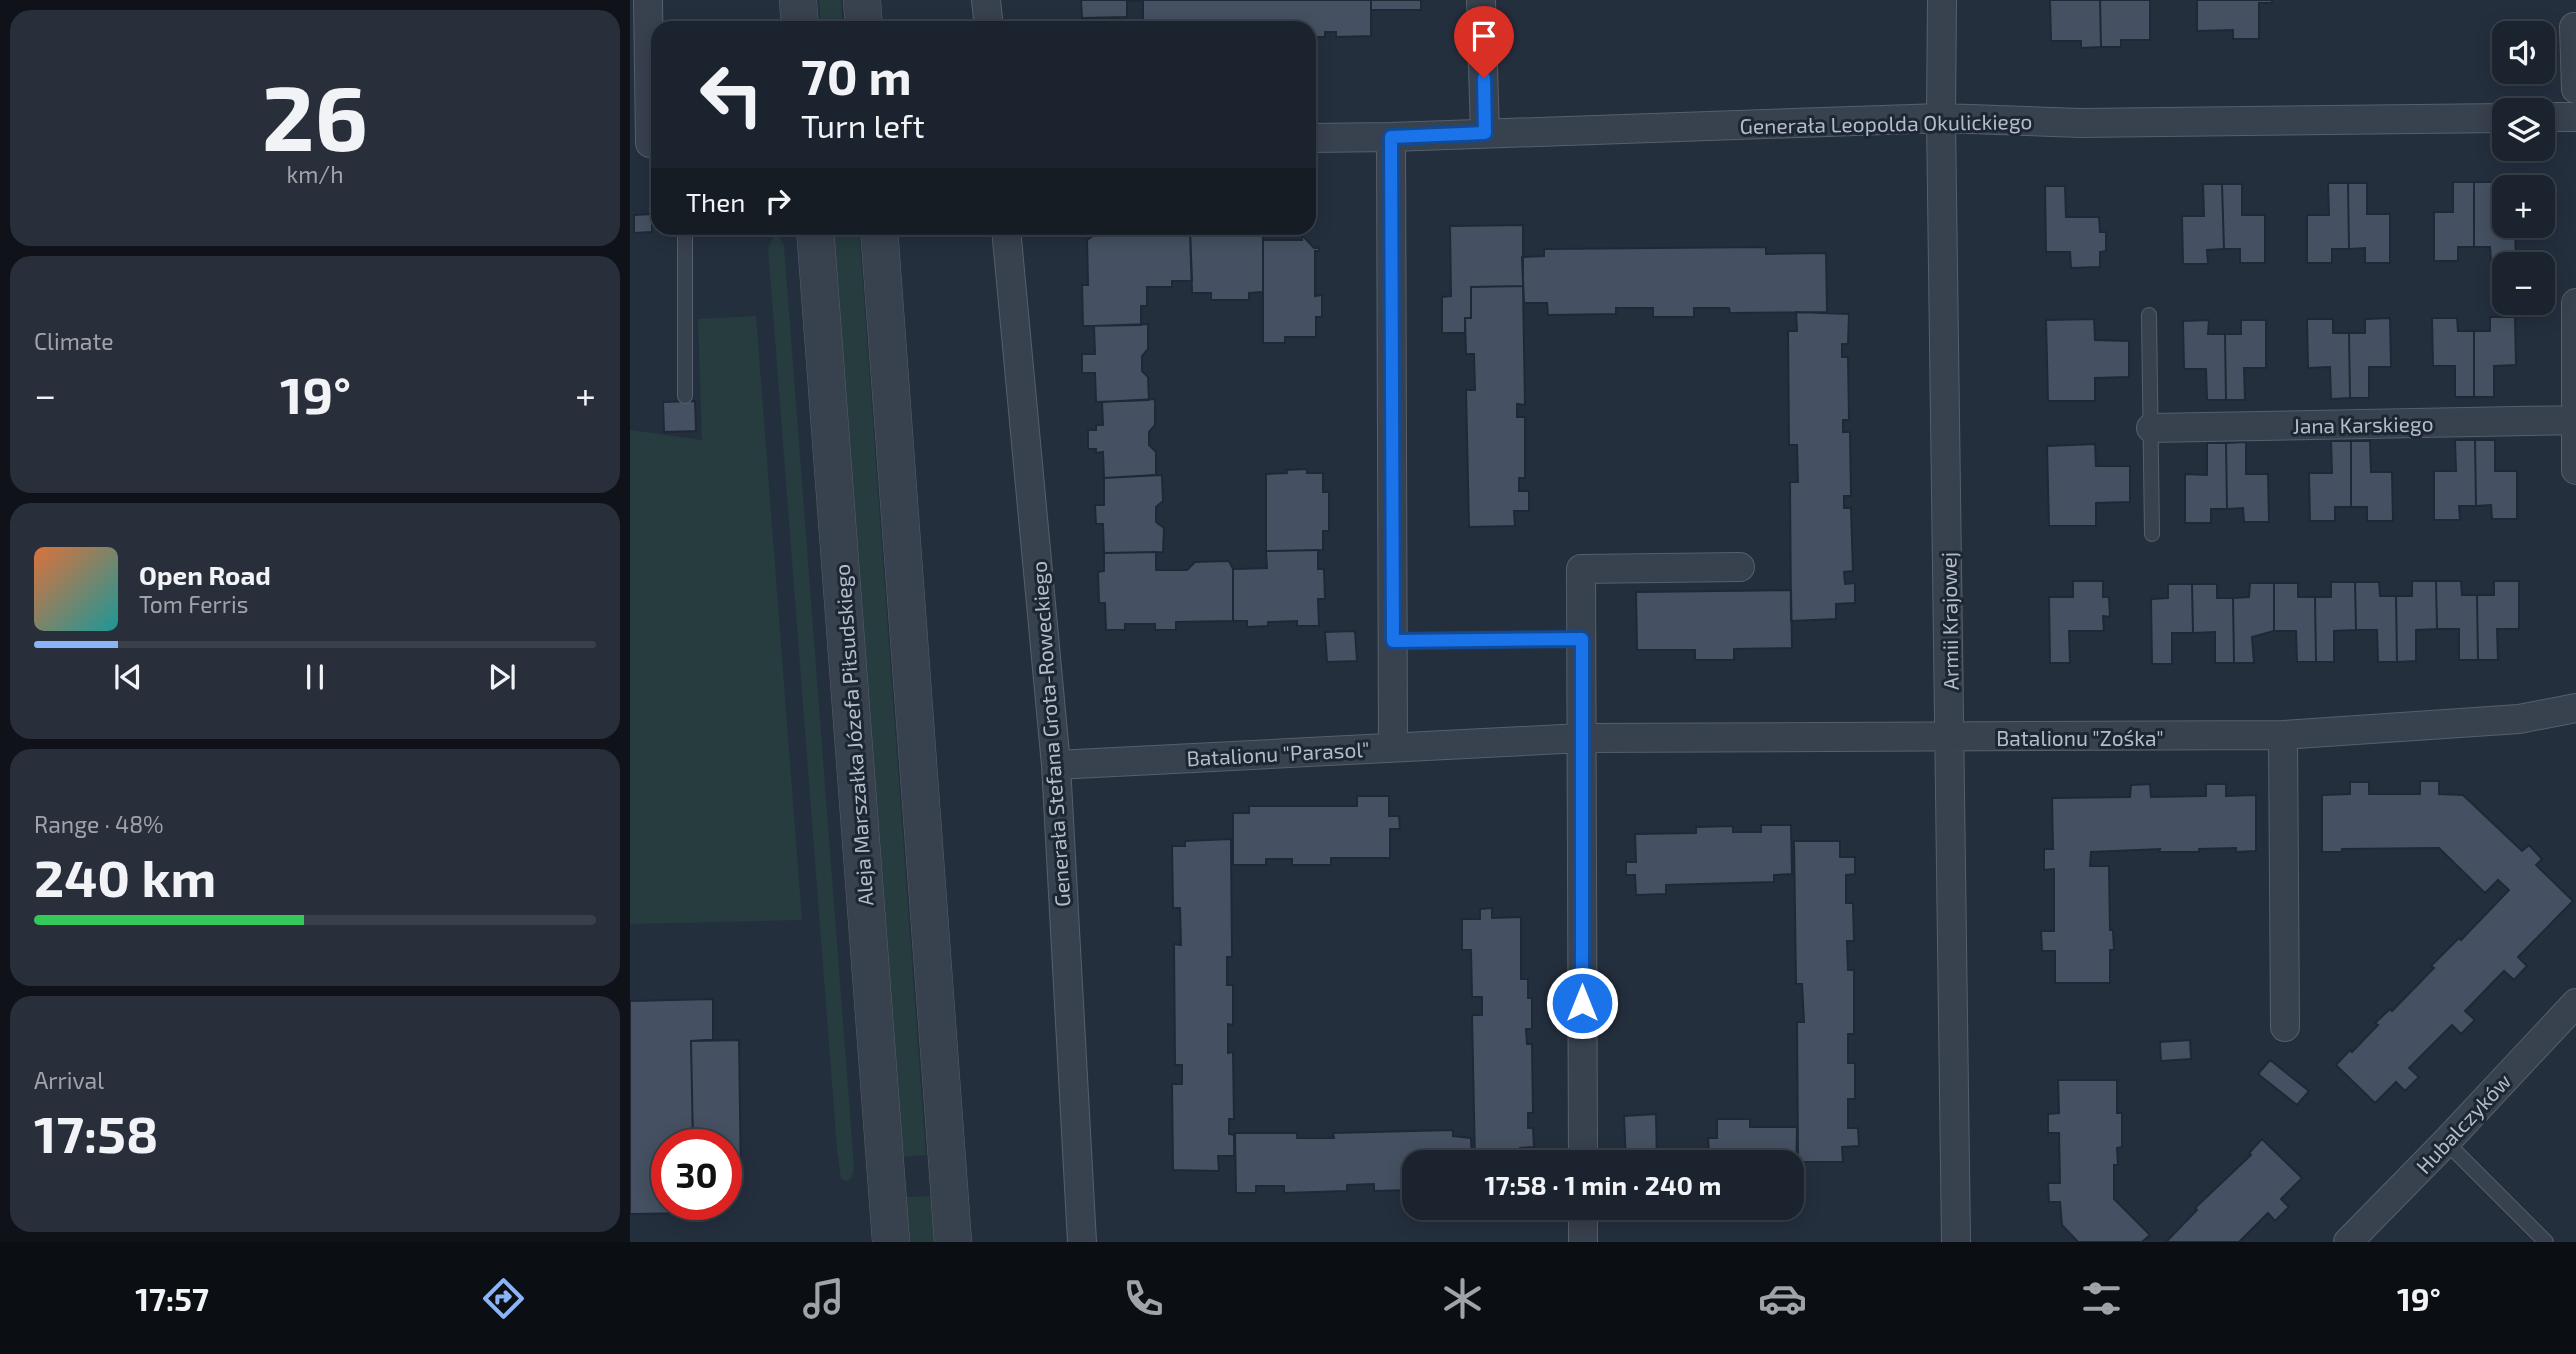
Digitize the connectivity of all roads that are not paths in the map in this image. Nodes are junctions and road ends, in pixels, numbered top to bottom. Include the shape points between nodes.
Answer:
1 (798, 0) edge
2 (862, 0) edge
3 (986, 0) edge
4 (1482, 0) edge
5 (1942, 0) edge
6 (642, 16) edge
7 (800, 21) edge
8 (864, 21) edge
9 (988, 21) edge
10 (2575, 23) edge
11 (2576, 89) edge
12 (2555, 117) edge
13 (2576, 117) edge
14 (1941, 118) junction
15 (2492, 118) edge
16 (1485, 133) junction
17 (1391, 137) junction
18 (1316, 138) edge
19 (646, 143) edge
20 (685, 235) edge
21 (816, 235) edge
22 (880, 235) edge
23 (1007, 235) edge
24 (2576, 303) edge
25 (2149, 315) dead end
26 (685, 396) dead end
27 (2575, 420) edge
28 (2151, 428) junction
29 (2576, 470) edge
30 (2152, 534) dead end
31 (1740, 567) dead end
32 (1582, 639) junction
33 (1393, 641) junction
34 (2576, 708) edge
35 (2283, 736) junction
36 (1582, 738) junction
37 (1950, 738) junction
38 (1393, 747) junction
39 (1056, 765) junction
40 (2576, 1003) edge
41 (2285, 1027) dead end
42 (2446, 1142) junction
43 (1583, 1150) edge
44 (1583, 1220) edge
45 (891, 1242) edge
46 (953, 1242) edge
47 (1082, 1242) edge
48 (1583, 1242) edge
49 (1956, 1242) edge
50 (2348, 1242) edge
51 (2546, 1242) edge

1 - 7 street
2 - 8 street
3 - 9 street
4 - 16 street
5 - 14 street, Armii Krajowej
6 - 19 street
10 - 11 street
12 - 13 street
14 - 15 street, Generała Leopolda Okulickiego via 2081,123
14 - 16 street, Generała Leopolda Okulickiego
14 - 37 street, Armii Krajowej
16 - 17 street, Generała Leopolda Okulickiego
17 - 18 street, Generała Leopolda Okulickiego
17 - 33 street, Batalionu "Parasol"
20 - 26 lane
21 - 45 street, Aleja Marszałka Józefa Piłsudskiego
22 - 46 street
23 - 39 street, Generała Stefana Grota-Roweckiego
24 - 27 street
25 - 28 lane
27 - 28 street, Jana Karskiego
27 - 29 street
28 - 30 lane
31 - 32 street via 1581,569
32 - 33 lane
32 - 36 street
33 - 38 street, Batalionu "Parasol"
34 - 35 street, Batalionu "Zośka" via 2519,719
35 - 37 street, Batalionu "Zośka"
35 - 41 street
36 - 37 street, Batalionu "Zośka"
36 - 38 street, Batalionu "Zośka"
36 - 43 street
37 - 49 street, Armii Krajowej
38 - 39 street, Batalionu "Parasol"
39 - 47 street, Generała Stefana Grota-Roweckiego
40 - 42 street, Hubalczyków
42 - 50 street, Hubalczyków
42 - 51 lane
44 - 48 street

